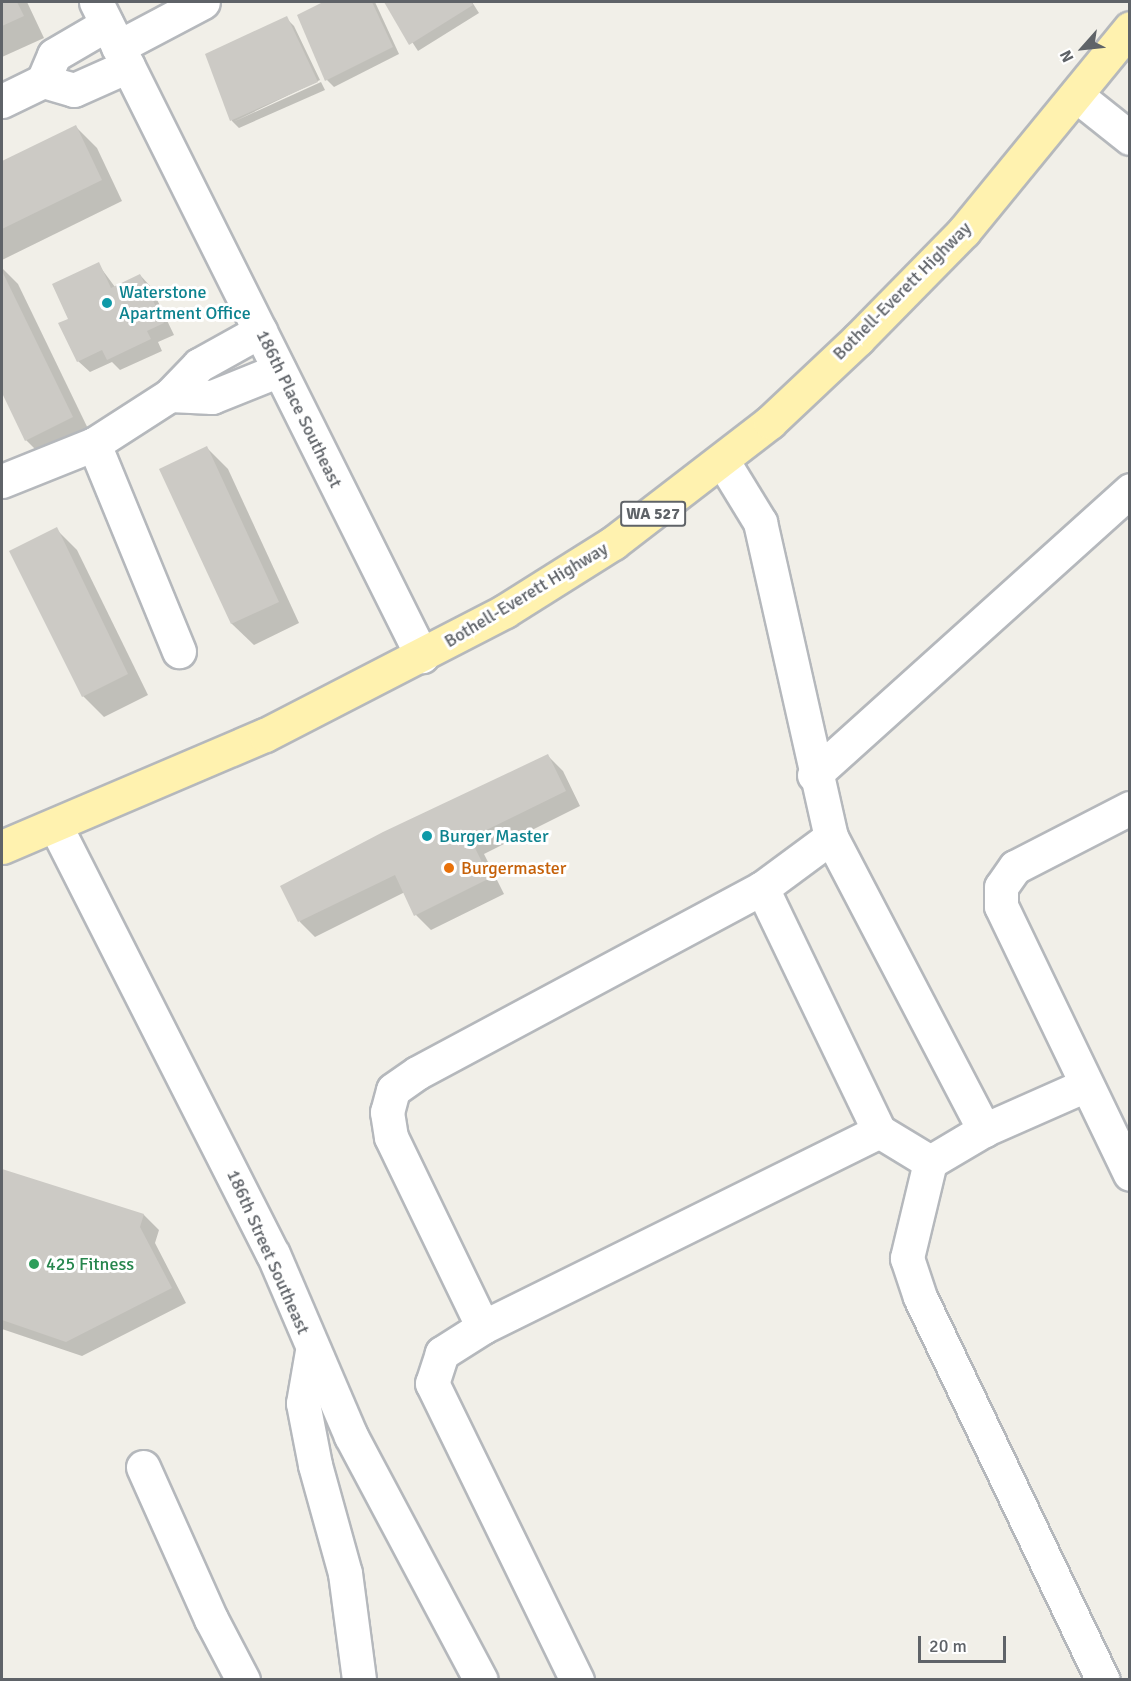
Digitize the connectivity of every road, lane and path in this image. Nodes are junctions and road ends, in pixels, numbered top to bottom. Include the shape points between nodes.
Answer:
1 (202, 2) edge
2 (1130, 28) edge
3 (112, 35) edge
4 (44, 81) junction
5 (1076, 95) junction
6 (2, 101) edge
7 (1130, 138) edge
8 (260, 331) junction
9 (279, 370) junction
10 (170, 395) junction
11 (94, 444) junction
12 (722, 460) junction
13 (2, 481) edge
14 (1130, 490) edge
15 (179, 651) dead end
16 (422, 656) junction
17 (814, 776) junction
18 (1130, 808) edge
19 (55, 825) junction
20 (831, 837) junction
21 (2, 847) edge
22 (762, 888) junction
23 (1086, 1085) junction
24 (984, 1130) junction
25 (879, 1131) junction
26 (930, 1162) junction
27 (1130, 1174) edge
28 (483, 1327) junction
29 (312, 1351) junction
30 (143, 1467) dead end
31 (243, 1680) edge
32 (359, 1680) edge
33 (482, 1680) edge
34 (577, 1680) edge
35 (1103, 1680) edge

1 - 3 street
2 - 5 main road, Bothell-Everett Highway / WA 527
3 - 4 street via 54,55
3 - 4 street via 74,90
3 - 8 street, 186th Place Southeast
4 - 6 street
5 - 7 street
5 - 12 main road, Bothell-Everett Highway / WA 527 via 964,231 858,339 770,422
8 - 9 street, 186th Place Southeast
8 - 10 street via 199,365
9 - 10 street via 212,397
9 - 16 street, 186th Place Southeast
10 - 11 street
11 - 13 street
11 - 15 street
12 - 16 main road, Bothell-Everett Highway / WA 527 via 613,543 505,611
12 - 17 street via 760,522
14 - 17 street
16 - 19 main road, Bothell-Everett Highway / WA 527 via 265,735
17 - 20 street
18 - 23 street via 1015,867 1001,887 1001,906 1015,941
19 - 21 main road, Bothell-Everett Highway / WA 527
19 - 29 street, 186th Street Southeast via 268,1243
20 - 22 street
20 - 24 street
22 - 25 street
22 - 28 street via 417,1073 393,1090 387,1112 398,1156
23 - 24 street
23 - 27 street
24 - 26 street
25 - 26 street
25 - 28 street
26 - 35 street via 907,1258 910,1268 920,1297
28 - 34 street via 442,1353 432,1383
29 - 32 street via 303,1402 315,1465 345,1573
29 - 33 street, 186th Street Southeast via 351,1436
30 - 31 street via 211,1619

